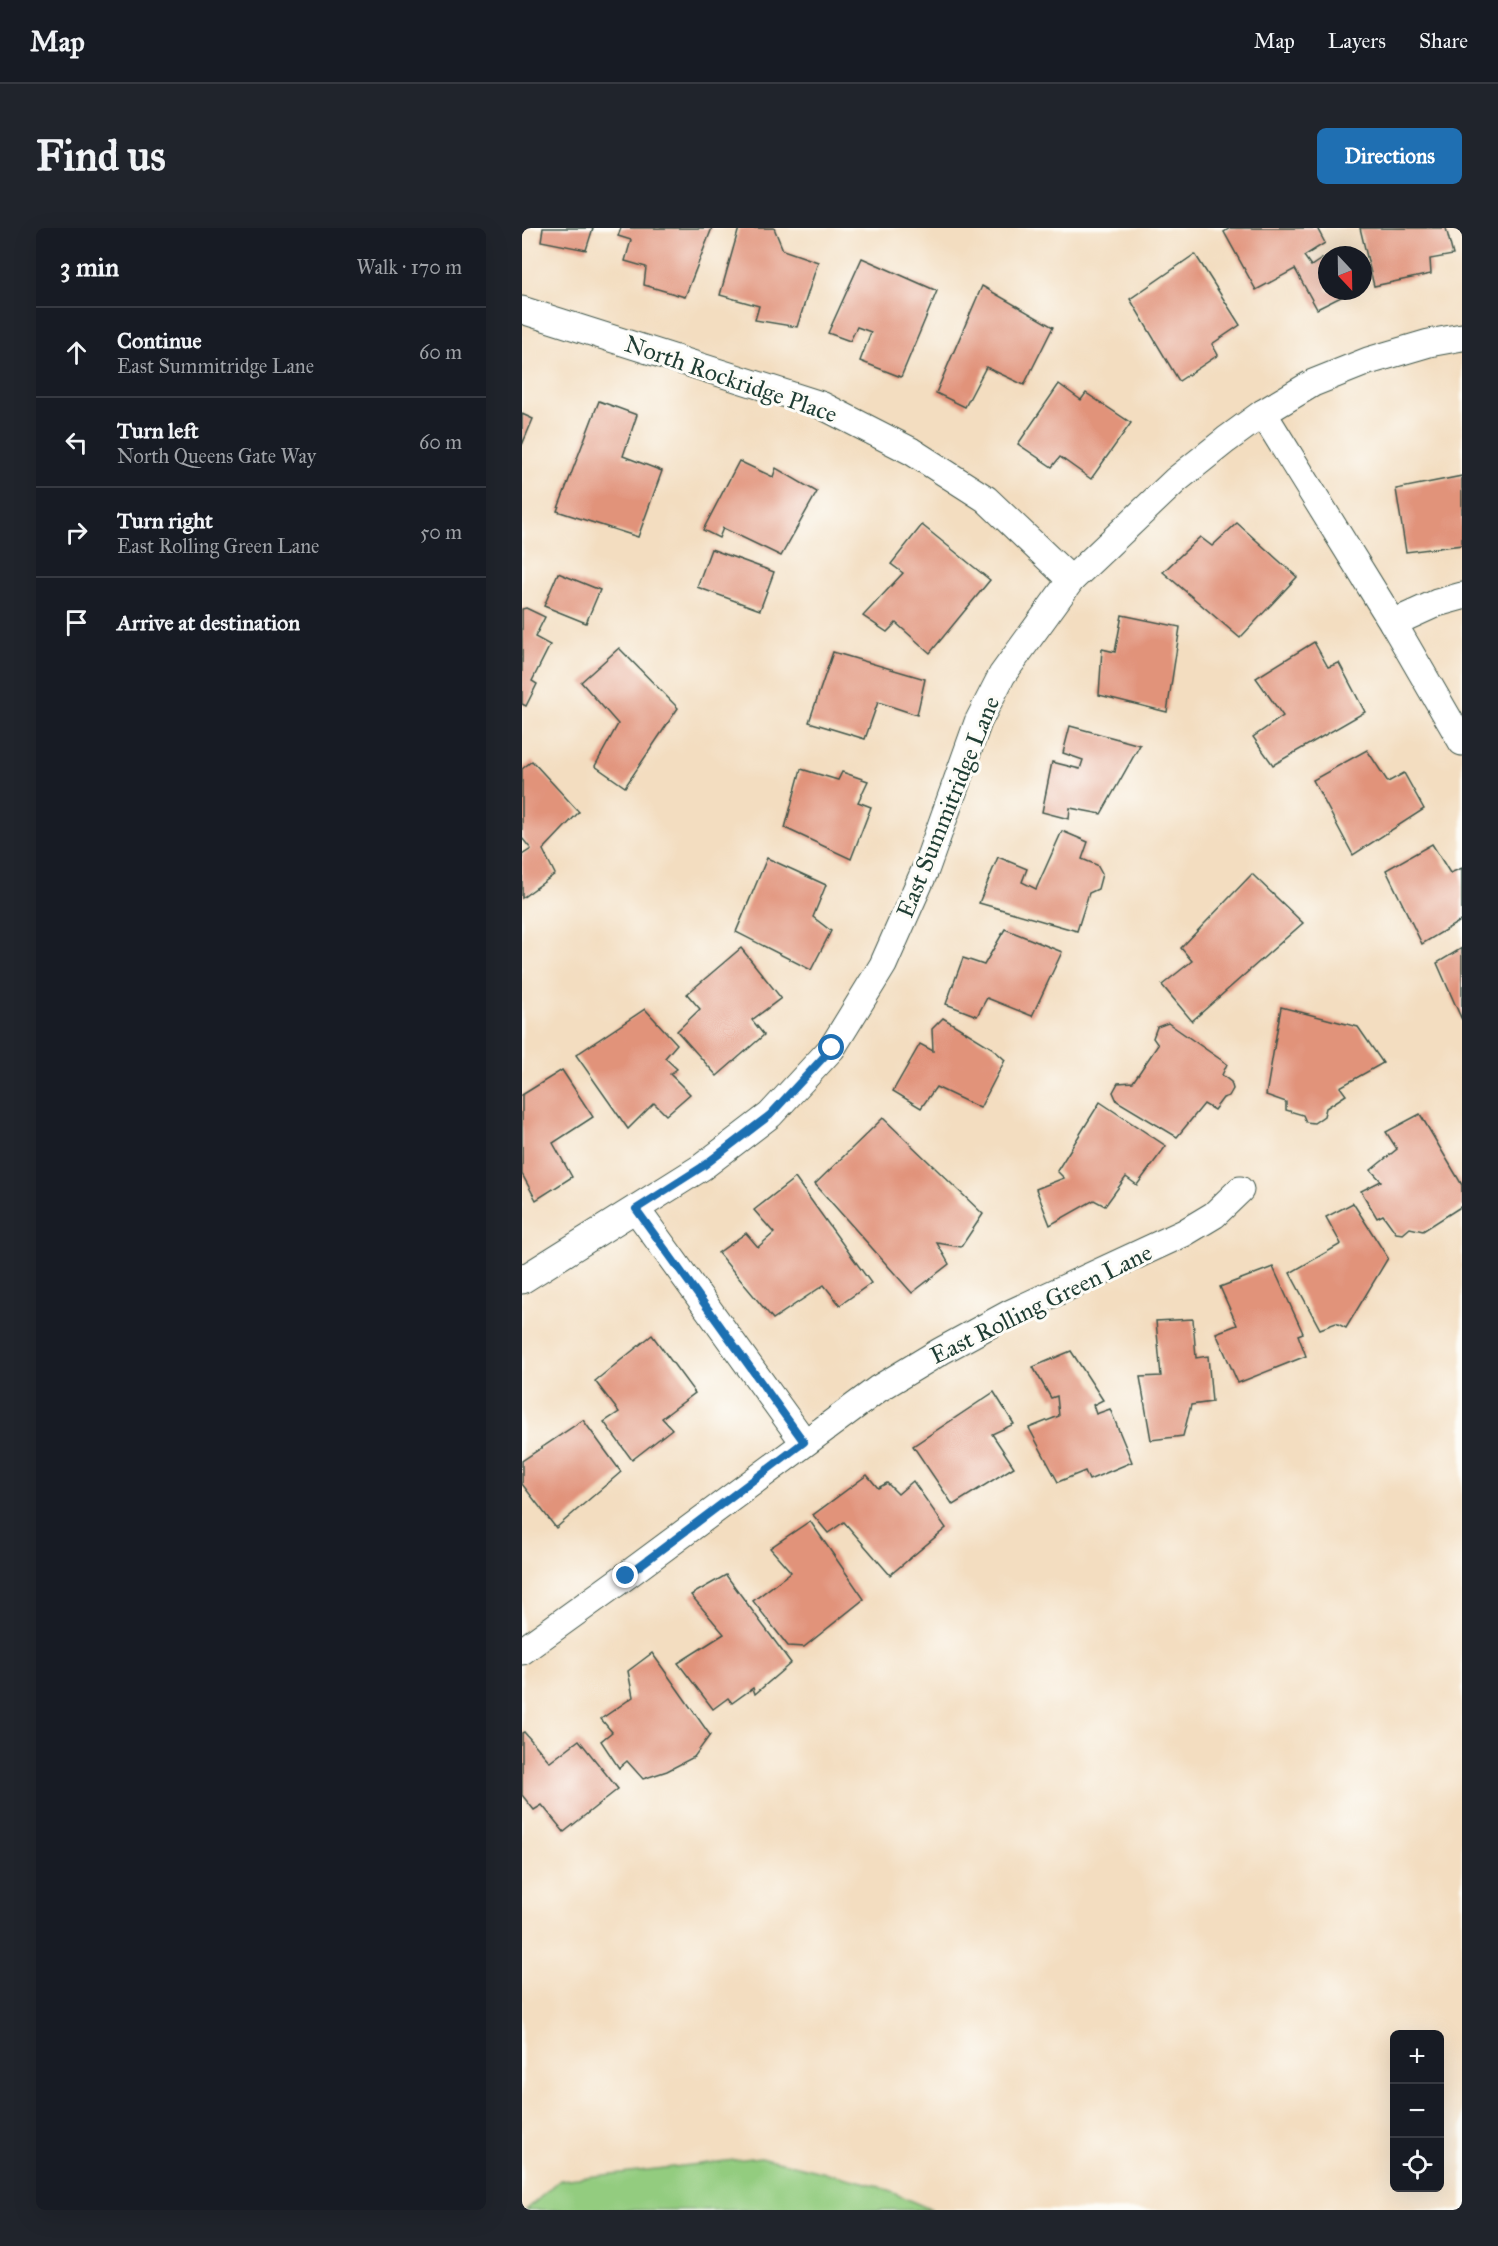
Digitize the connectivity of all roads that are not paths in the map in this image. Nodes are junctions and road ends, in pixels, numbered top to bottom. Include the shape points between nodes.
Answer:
1 (522, 310) edge
2 (1462, 337) edge
3 (1263, 413) junction
4 (1071, 580) junction
5 (1462, 596) edge
6 (1393, 623) junction
7 (1462, 742) edge
8 (1240, 1190) dead end
9 (636, 1209) junction
10 (522, 1280) edge
11 (804, 1442) junction
12 (522, 1651) edge

1 - 4 street, North Rockridge Place via 821,405 911,451 986,499
2 - 3 street, East Summitridge Lane via 1368,361 1313,383
3 - 4 street, East Summitridge Lane via 1176,480
3 - 6 street
4 - 9 street, East Summitridge Lane via 1002,675 978,722 926,868 883,965 832,1048 770,1115 702,1167
5 - 6 street
6 - 7 street
8 - 11 street, East Rolling Green Lane via 1214,1215 1184,1233 1009,1314 941,1351 878,1389
9 - 10 street, East Summitridge Lane
9 - 11 street
11 - 12 street, East Rolling Green Lane

